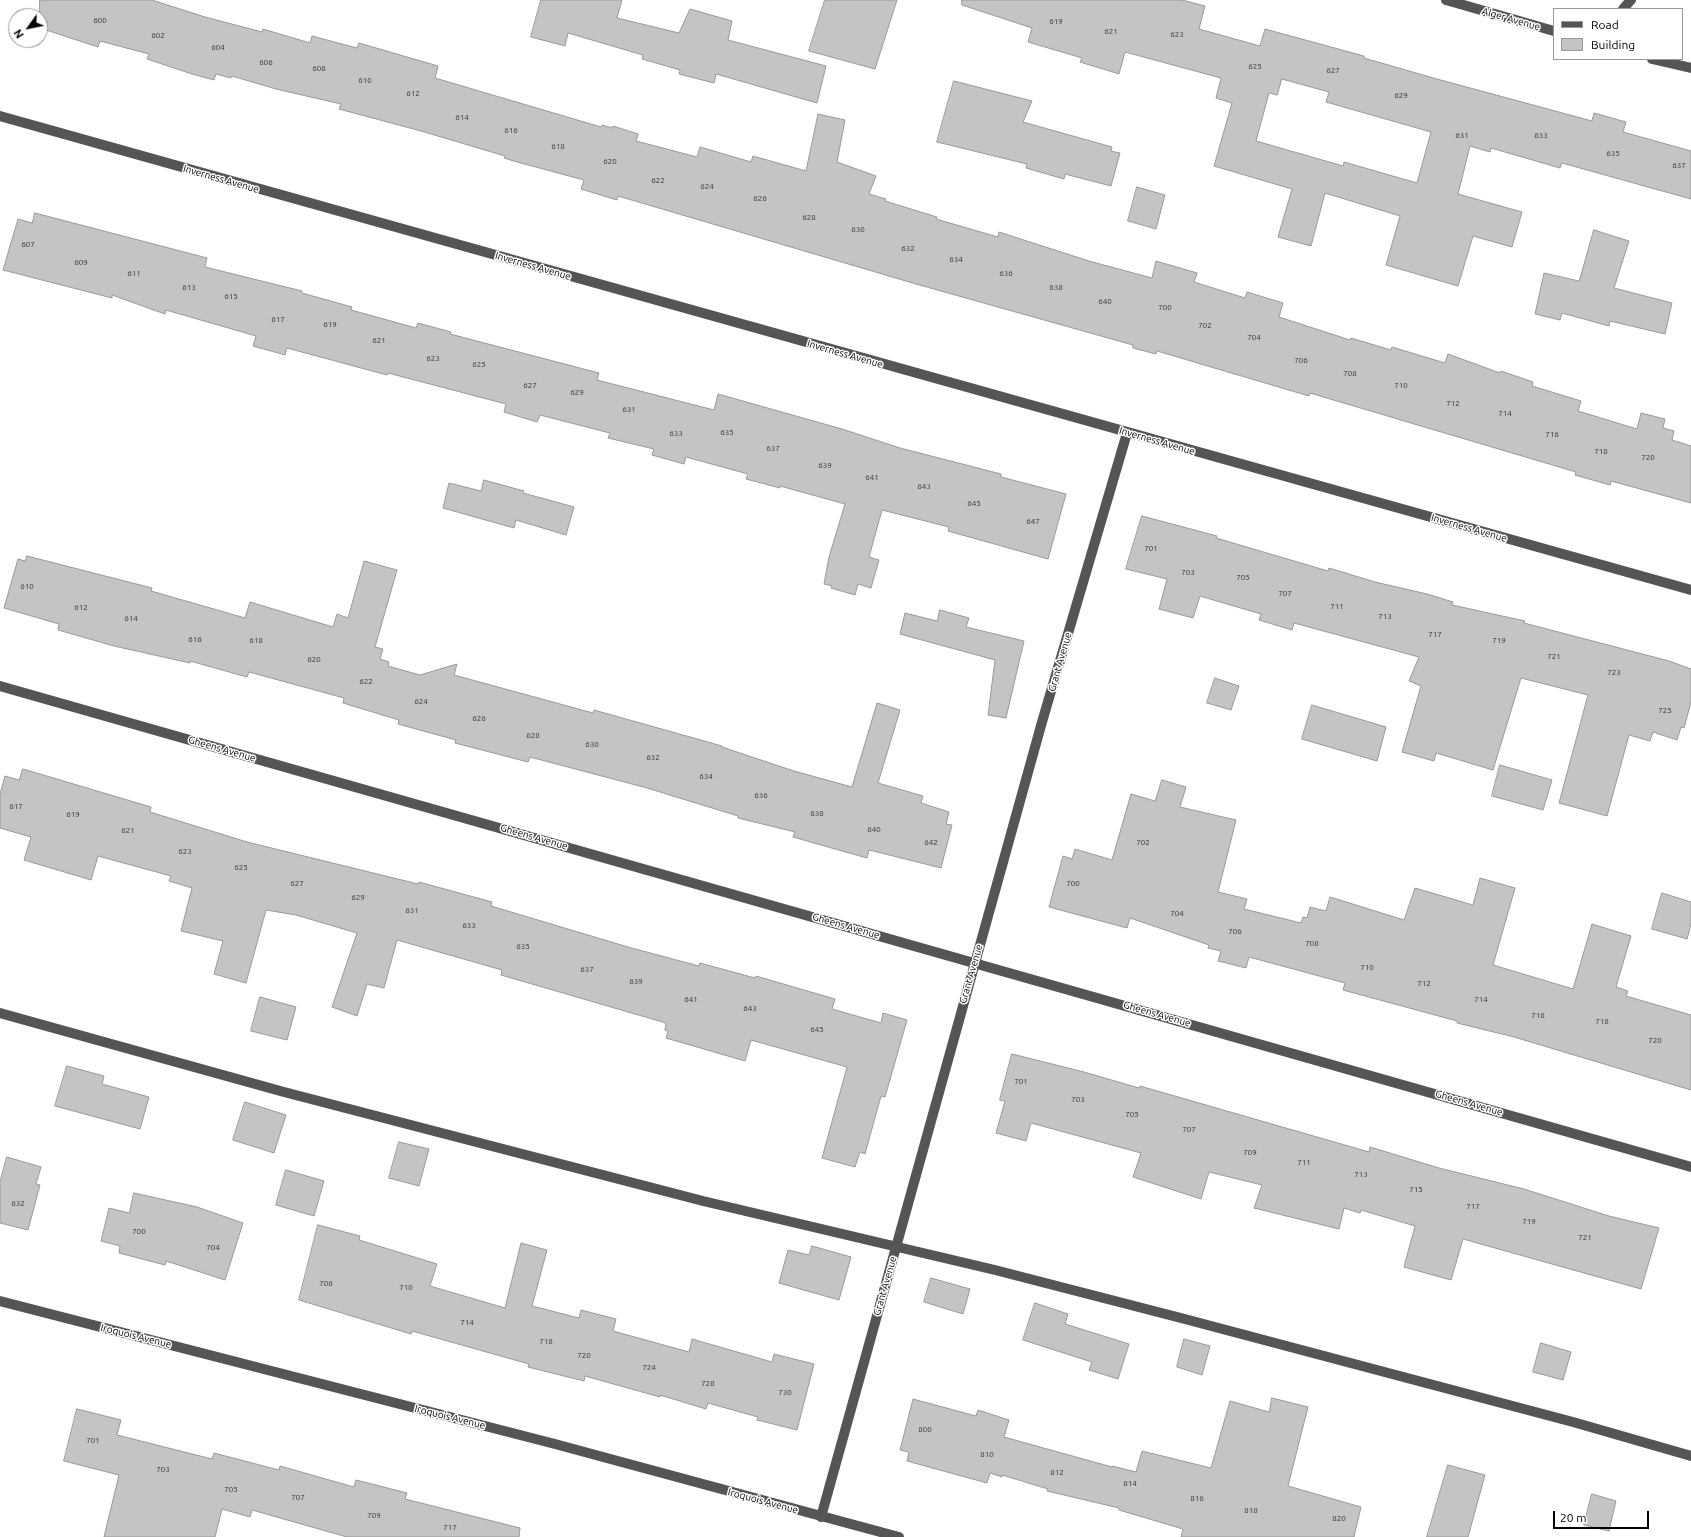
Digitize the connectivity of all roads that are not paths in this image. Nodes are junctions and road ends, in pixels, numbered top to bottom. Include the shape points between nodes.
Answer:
1 (1446, 0) edge
2 (1631, 0) edge
3 (1624, 8) edge
4 (1553, 31) edge
5 (1656, 60) edge
6 (1691, 68) edge
7 (0, 116) edge
8 (1127, 433) junction
9 (1691, 590) edge
10 (0, 686) edge
11 (975, 962) junction
12 (0, 1014) edge
13 (1691, 1167) edge
14 (896, 1246) junction
15 (0, 1301) edge
16 (1691, 1456) edge
17 (821, 1517) junction
18 (899, 1537) edge

1 - 4 street, Alger Avenue
2 - 3 street
5 - 6 street
7 - 8 street, Inverness Avenue
8 - 9 street, Inverness Avenue
8 - 11 street, Grant Avenue
10 - 11 street, Gheens Avenue
11 - 13 street, Gheens Avenue
11 - 14 street, Grant Avenue
12 - 14 street via 276,1090 703,1201
14 - 16 street via 1182,1318
14 - 17 street, Grant Avenue
15 - 17 street, Iroquois Avenue via 555,1444
17 - 18 street, Iroquois Avenue

